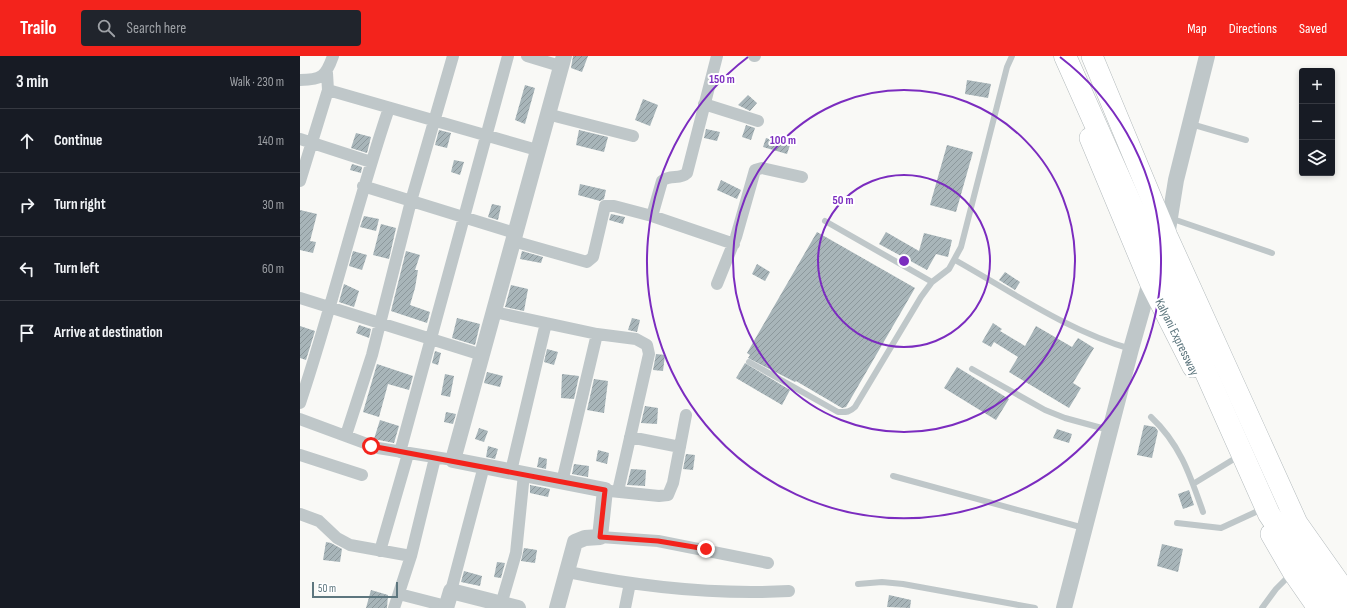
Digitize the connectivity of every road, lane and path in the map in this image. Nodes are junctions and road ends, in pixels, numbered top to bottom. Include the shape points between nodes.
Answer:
1 (333, 56) edge
2 (453, 56) edge
3 (508, 56) edge
4 (527, 56) edge
5 (717, 56) edge
6 (1012, 56) edge
7 (1056, 56) edge
8 (1066, 56) edge
9 (1081, 56) edge
10 (1092, 56) edge
11 (1207, 56) edge
12 (562, 61) edge
13 (327, 73) junction
14 (300, 80) edge
15 (328, 90) junction
16 (704, 104) junction
17 (389, 108) junction
18 (547, 114) junction
19 (434, 121) junction
20 (758, 121) dead end
21 (1190, 124) junction
22 (486, 136) junction
23 (633, 136) dead end
24 (306, 140) edge
25 (1246, 140) dead end
26 (537, 150) junction
27 (371, 162) junction
28 (802, 177) dead end
29 (300, 182) edge
30 (363, 186) junction
31 (411, 201) junction
32 (652, 216) junction
33 (463, 218) junction
34 (825, 221) dead end
35 (1168, 227) junction
36 (514, 237) junction
37 (734, 244) junction
38 (1272, 253) dead end
39 (955, 260) junction
40 (932, 282) junction
41 (1150, 282) junction
42 (717, 284) dead end
43 (300, 298) edge
44 (329, 306) junction
45 (494, 312) junction
46 (380, 322) junction
47 (546, 323) junction
48 (598, 334) junction
49 (432, 338) junction
50 (1131, 349) junction
51 (482, 355) junction
52 (749, 362) dead end
53 (972, 369) dead end
54 (300, 403) edge
55 (686, 415) dead end
56 (1151, 417) dead end
57 (300, 419) edge
58 (1111, 431) junction
59 (346, 435) junction
60 (630, 437) junction
61 (680, 447) junction
62 (404, 453) junction
63 (300, 455) edge
64 (434, 458) junction
65 (1234, 459) junction
66 (453, 460) junction
67 (484, 466) junction
68 (518, 473) junction
69 (362, 475) dead end
70 (893, 476) dead end
71 (562, 482) junction
72 (1193, 484) junction
73 (611, 491) junction
74 (1258, 511) junction
75 (1203, 512) dead end
76 (300, 514) edge
77 (1177, 523) dead end
78 (1086, 528) junction
79 (600, 537) junction
80 (380, 551) junction
81 (411, 556) junction
82 (768, 563) dead end
83 (568, 572) junction
84 (1293, 572) junction
85 (630, 583) junction
86 (858, 584) dead end
87 (790, 591) dead end
88 (1347, 592) edge
89 (399, 594) junction
90 (448, 602) edge
91 (1347, 602) edge
92 (501, 606) edge
93 (394, 608) edge
94 (518, 608) edge
95 (557, 608) edge
96 (625, 608) edge
97 (1035, 608) edge
98 (1064, 608) edge
99 (1262, 608) edge
100 (1318, 608) edge
101 (1332, 608) edge

1 - 13 street
2 - 19 street
3 - 22 street
4 - 12 street
5 - 16 street
6 - 39 lane via 1007,66 961,247
7 - 41 highway, Kalyani Expressway
8 - 101 highway via 1269,514
9 - 91 highway via 1188,306 1281,506 1308,553
10 - 35 highway
11 - 21 street
12 - 18 street
13 - 14 street via 318,78
13 - 15 street
15 - 17 street
15 - 24 street
16 - 20 street
16 - 32 street via 688,173 680,178 662,181
17 - 19 street
17 - 27 street
18 - 23 street
18 - 26 street
19 - 22 street
19 - 31 street
21 - 25 lane
21 - 35 street
22 - 26 street
22 - 33 street
24 - 27 street
24 - 29 street
26 - 36 street
27 - 30 street
28 - 37 street via 762,168 755,170
30 - 31 street
30 - 44 street
31 - 33 street
31 - 46 street
32 - 36 street via 605,206 593,257 587,262
32 - 37 street
33 - 36 street
33 - 49 street
34 - 40 lane
35 - 38 lane
35 - 88 highway via 1297,523
36 - 45 street
37 - 42 street
39 - 40 lane via 949,269
39 - 50 lane via 1074,327 1101,340
40 - 52 lane via 851,411 838,412
41 - 50 street
41 - 65 highway, Kalyani Expressway via 1191,362
43 - 44 street
44 - 46 street
44 - 54 street
45 - 47 street
45 - 51 street
46 - 49 street
46 - 59 street
47 - 48 street
47 - 68 street
48 - 60 street via 642,341 647,344 649,350
48 - 71 street
49 - 51 street
49 - 62 street
50 - 58 street
51 - 66 street
53 - 58 lane via 1045,410
55 - 61 street
56 - 72 lane via 1174,443
57 - 59 street
58 - 78 street
59 - 62 street via 378,448
60 - 61 street
60 - 73 street
61 - 73 street via 673,483 668,494 660,496
62 - 64 street
62 - 80 street
63 - 69 street
64 - 66 street
64 - 81 street
65 - 72 lane
65 - 74 highway, Kalyani Expressway
66 - 67 street
67 - 68 street
67 - 90 street
68 - 71 street
68 - 92 street via 516,553
70 - 78 lane
71 - 73 street
72 - 75 lane
73 - 79 street
74 - 77 lane via 1221,528
74 - 84 highway, Kalyani Expressway
76 - 80 street via 319,521 343,543
78 - 98 street
79 - 82 street via 658,541
79 - 83 street via 585,538 576,542
80 - 81 street
81 - 89 street
83 - 85 street
83 - 95 street
84 - 99 lane
84 - 100 highway, Kalyani Expressway
85 - 87 street via 705,591
85 - 96 street
86 - 97 lane via 903,584
89 - 90 street
89 - 93 street
90 - 92 street
92 - 94 street

